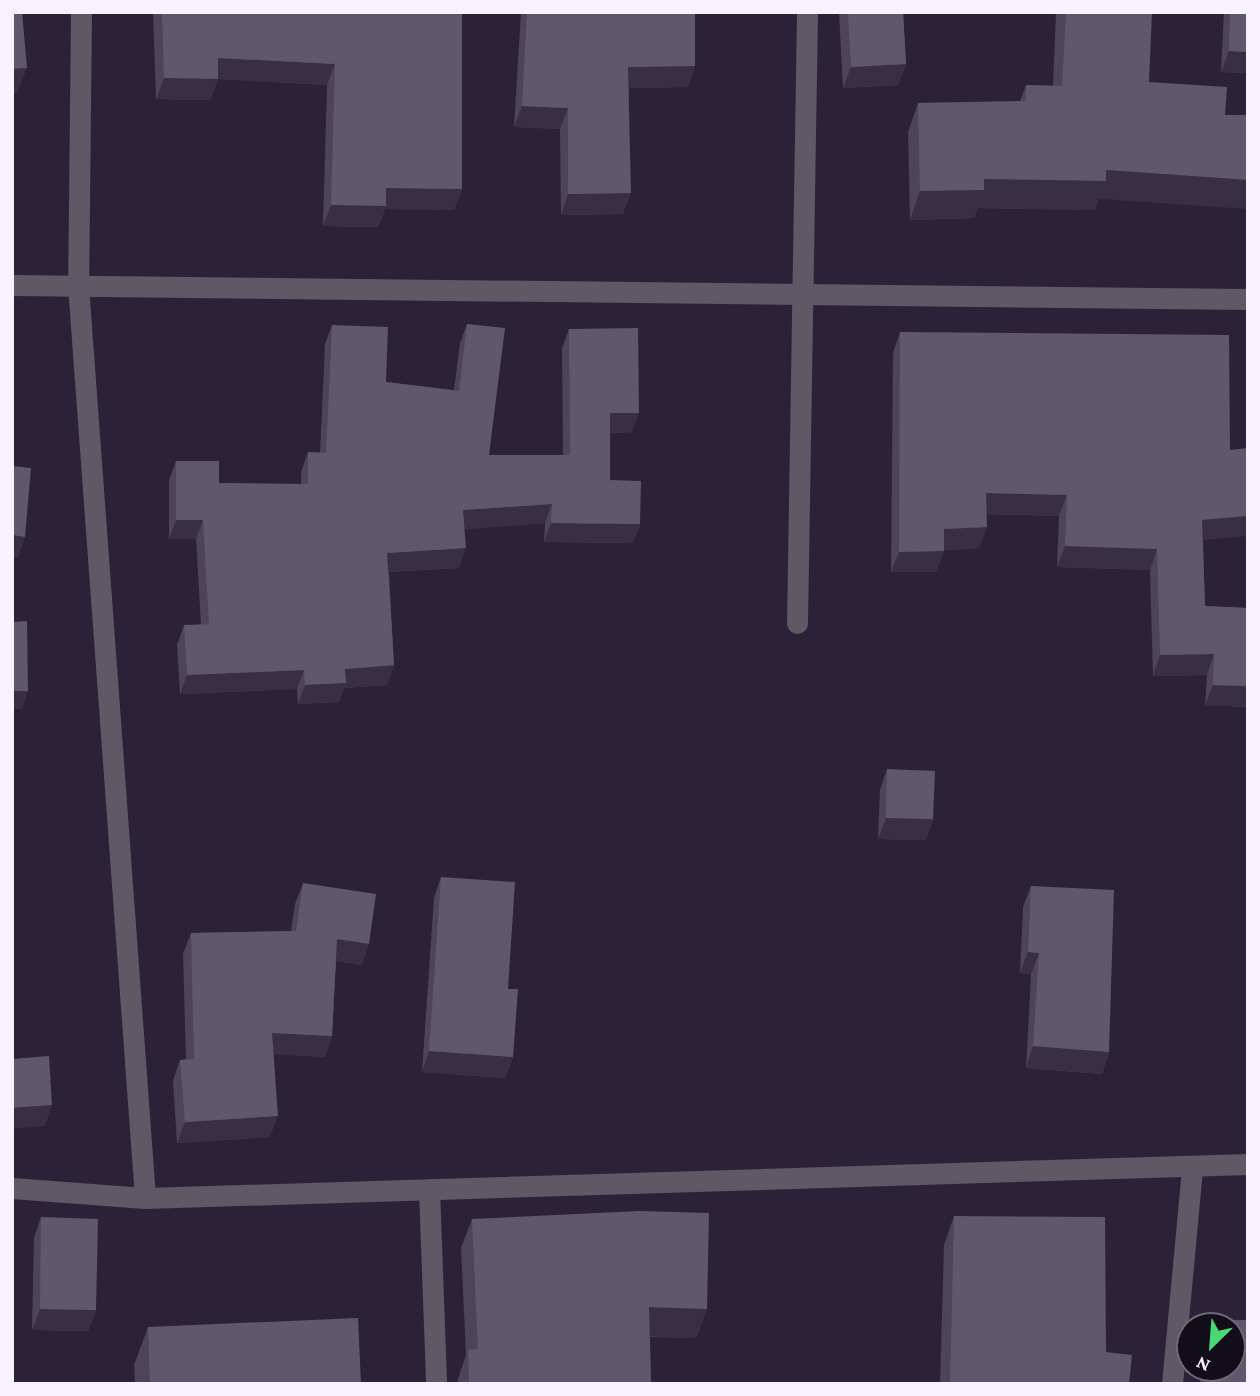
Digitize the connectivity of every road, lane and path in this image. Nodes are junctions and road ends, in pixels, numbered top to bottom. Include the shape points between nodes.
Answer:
1 (80, 12) edge
2 (807, 12) edge
3 (12, 285) edge
4 (78, 285) junction
5 (802, 294) junction
6 (1248, 299) edge
7 (796, 623) dead end
8 (1248, 1164) edge
9 (1192, 1167) junction
10 (12, 1188) edge
11 (429, 1189) junction
12 (145, 1198) junction
13 (436, 1384) edge
14 (1172, 1384) edge

1 - 4 street
2 - 5 street
3 - 4 street
4 - 5 street
4 - 12 street
5 - 6 street
5 - 7 street
8 - 9 street
9 - 11 street
9 - 14 street
10 - 12 street
11 - 12 street
11 - 13 street

